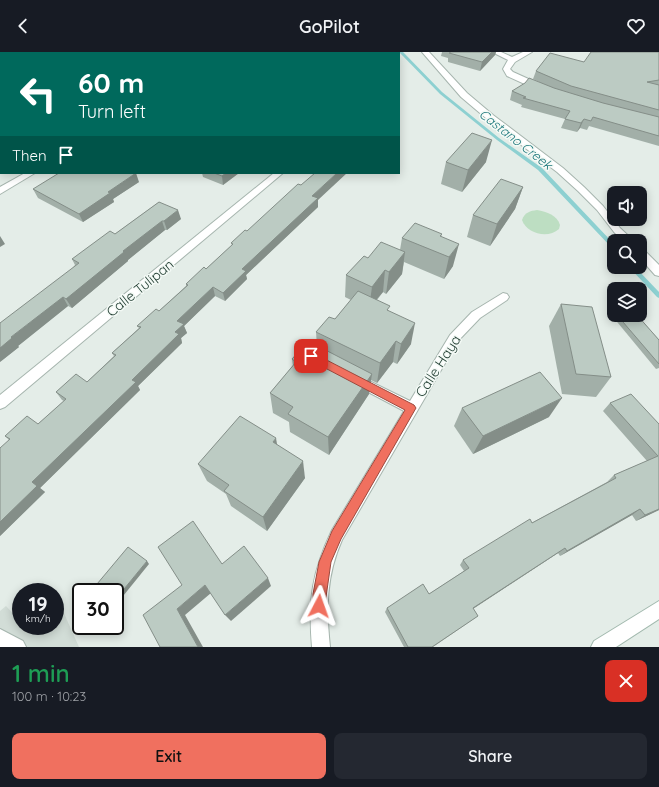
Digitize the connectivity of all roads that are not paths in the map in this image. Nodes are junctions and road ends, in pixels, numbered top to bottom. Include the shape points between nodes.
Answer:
1 (425, 52) edge
2 (495, 52) edge
3 (529, 52) edge
4 (513, 60) junction
5 (550, 92) edge
6 (29, 174) edge
7 (278, 174) edge
8 (0, 191) edge
9 (621, 234) edge
10 (647, 259) edge
11 (659, 272) edge
12 (503, 297) dead end
13 (344, 374) edge
14 (0, 403) edge
15 (411, 408) junction
16 (659, 608) edge
17 (0, 638) edge
18 (17, 647) edge
19 (321, 647) edge
20 (600, 647) edge

1 - 9 street via 464,95 581,189
2 - 4 street
3 - 4 street
4 - 5 street via 507,64 506,69 510,74
6 - 8 street
7 - 14 street, Calle Tulipan
10 - 11 street
12 - 15 street, Calle Haya via 476,315 454,338
13 - 15 street
15 - 19 street, Calle Haya via 336,535 325,562 319,594
16 - 20 street
17 - 18 street

